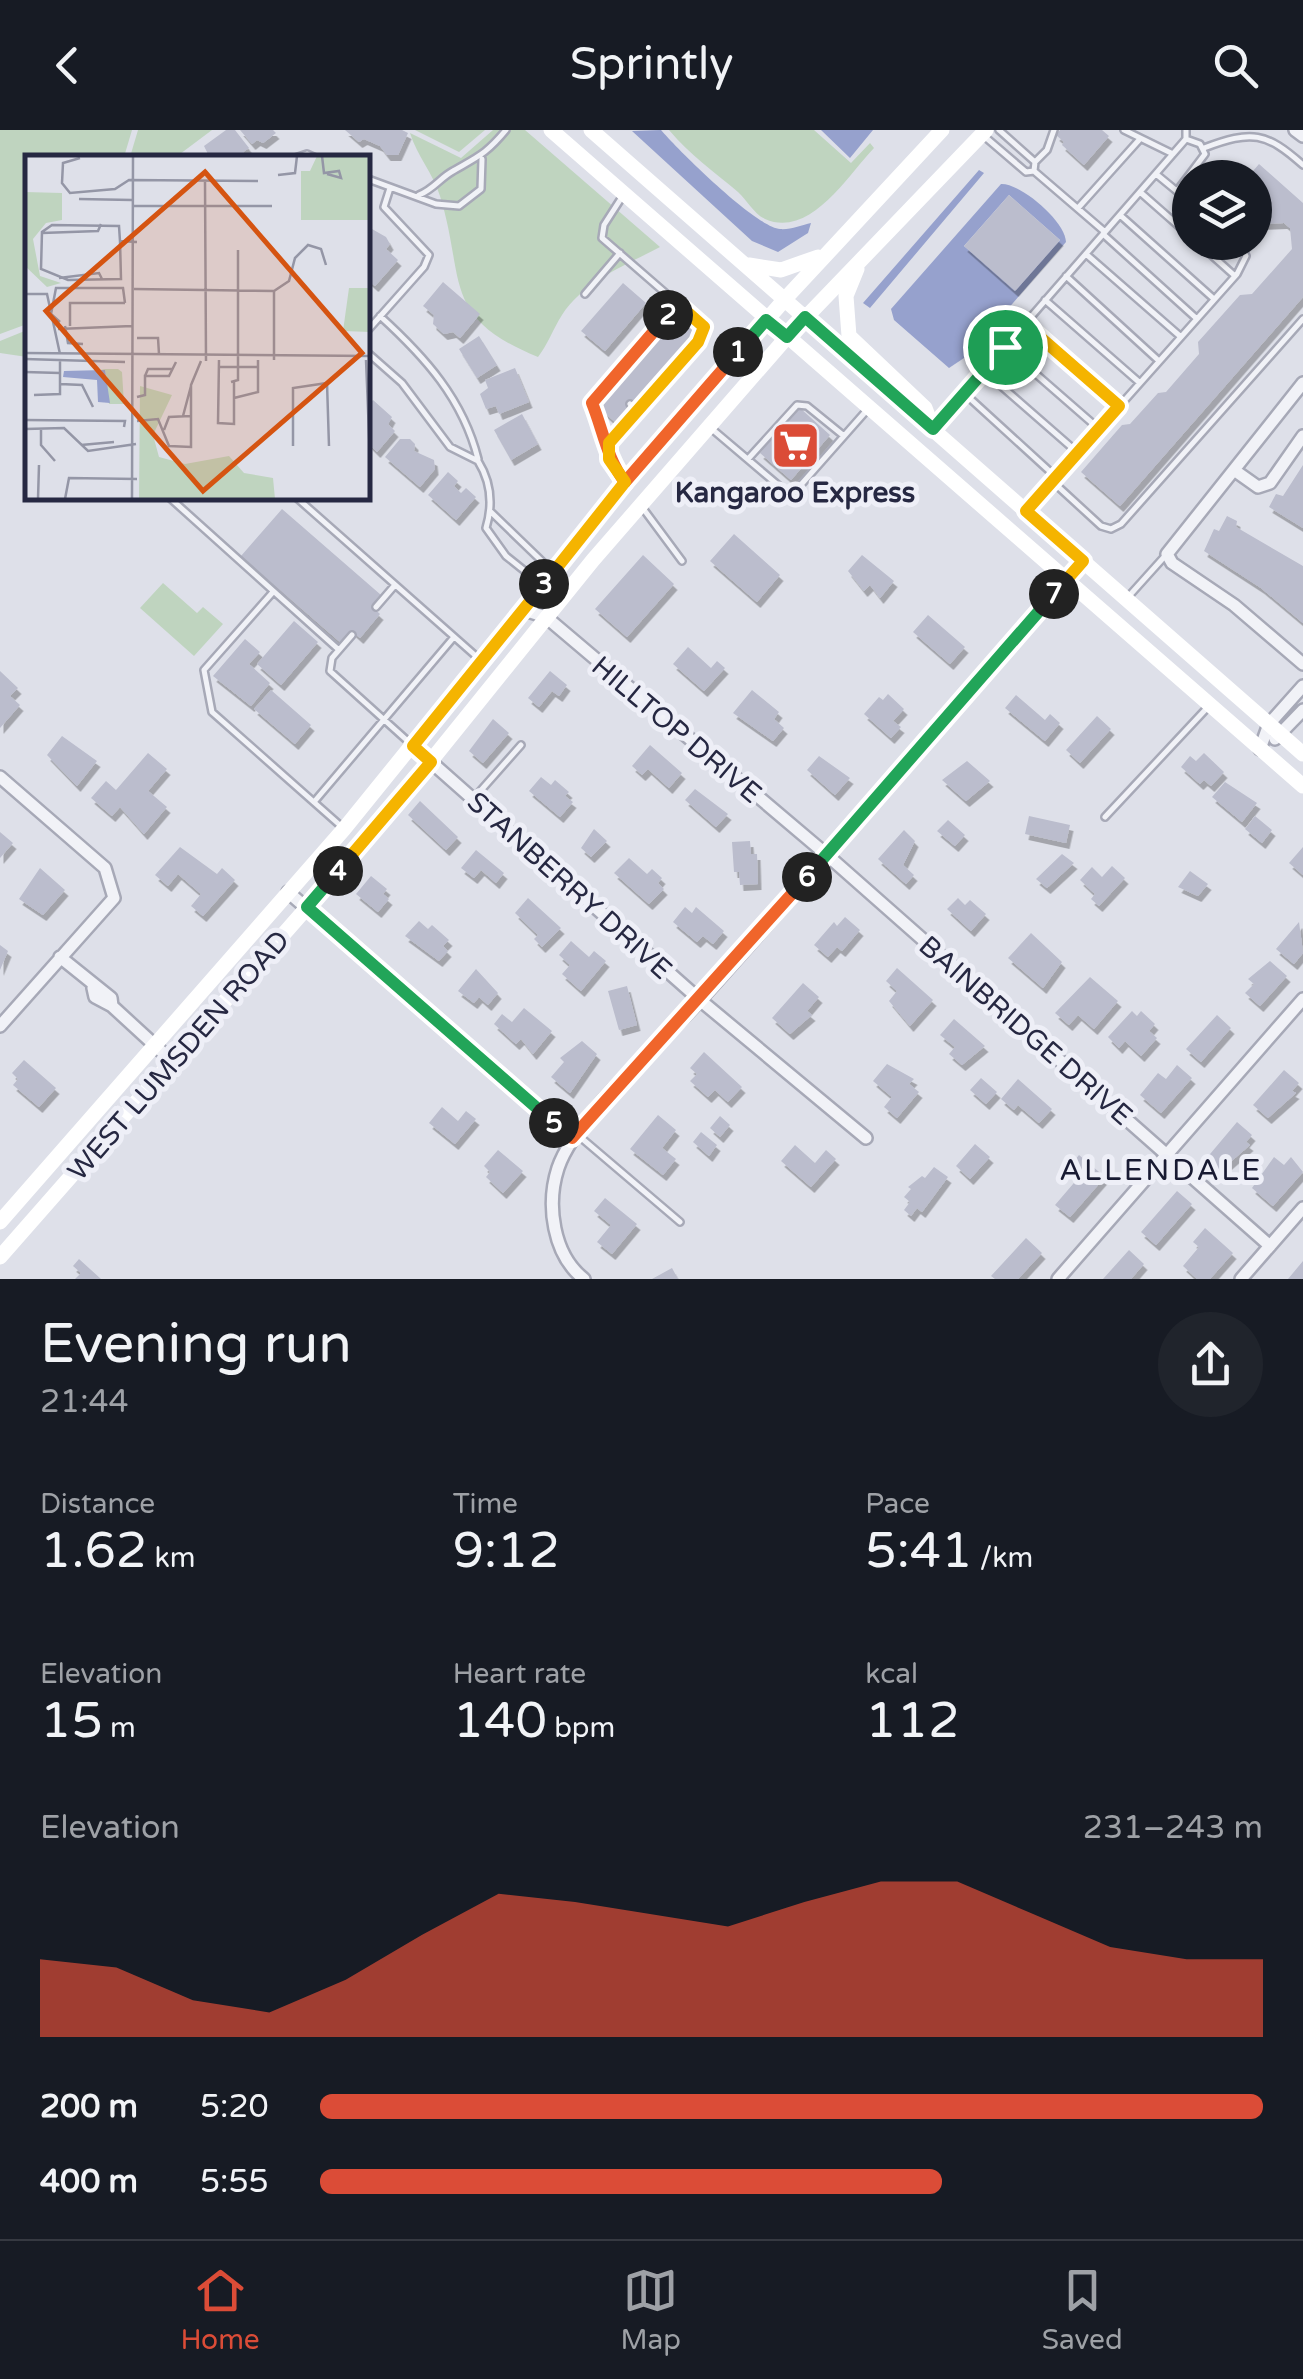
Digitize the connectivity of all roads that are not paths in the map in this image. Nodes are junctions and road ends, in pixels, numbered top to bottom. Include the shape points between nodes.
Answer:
1 (506, 130) edge
2 (551, 130) edge
3 (591, 130) edge
4 (942, 130) edge
5 (1054, 130) edge
6 (1124, 130) edge
7 (1186, 130) edge
8 (1295, 130) edge
9 (985, 131) edge
10 (1303, 136) edge
11 (1139, 140) junction
12 (1186, 140) junction
13 (1205, 151) junction
14 (1173, 154) junction
15 (482, 159) junction
16 (1198, 160) edge
17 (1034, 162) junction
18 (1303, 166) edge
19 (1034, 171) junction
20 (1156, 174) junction
21 (370, 179) edge
22 (390, 188) junction
23 (1172, 188) edge
24 (1140, 192) junction
25 (624, 194) junction
26 (419, 195) junction
27 (1078, 208) junction
28 (1120, 215) junction
29 (1172, 220) edge
30 (1104, 233) junction
31 (830, 250) junction
32 (620, 254) junction
33 (1086, 254) junction
34 (863, 257) junction
35 (1217, 260) edge
36 (1244, 260) edge
37 (744, 263) junction
38 (1066, 276) junction
39 (1235, 276) junction
40 (585, 294) dead end
41 (785, 299) junction
42 (1214, 299) junction
43 (1046, 300) junction
44 (678, 304) junction
45 (380, 316) junction
46 (805, 317) junction
47 (1197, 319) junction
48 (1303, 319) edge
49 (766, 320) junction
50 (1025, 324) junction
51 (370, 328) edge
52 (690, 335) dead end
53 (787, 337) junction
54 (1181, 337) junction
55 (698, 342) junction
56 (680, 346) dead end
57 (1005, 347) junction
58 (688, 353) junction
59 (370, 354) edge
60 (670, 357) dead end
61 (1160, 361) junction
62 (678, 364) junction
63 (661, 368) dead end
64 (984, 371) junction
65 (669, 375) junction
66 (650, 380) dead end
67 (1303, 382) edge
68 (1140, 383) junction
69 (658, 387) junction
70 (964, 393) junction
71 (639, 394) dead end
72 (647, 400) junction
73 (630, 404) dead end
74 (1119, 406) junction
75 (868, 408) junction
76 (638, 411) junction
77 (621, 415) dead end
78 (629, 421) junction
79 (710, 427) junction
80 (1100, 428) junction
81 (933, 429) junction
82 (844, 436) junction
83 (1303, 436) edge
84 (609, 443) junction
85 (1078, 453) junction
86 (748, 459) junction
87 (478, 462) junction
88 (1234, 470) junction
89 (1054, 479) junction
90 (625, 482) junction
91 (172, 500) edge
92 (299, 500) edge
93 (641, 506) junction
94 (1026, 511) junction
95 (491, 512) junction
96 (1167, 554) junction
97 (1083, 561) junction
98 (682, 562) dead end
99 (554, 572) junction
100 (1065, 582) junction
101 (395, 585) junction
102 (543, 586) junction
103 (273, 592) junction
104 (1126, 599) junction
105 (376, 607) dead end
106 (524, 610) junction
107 (546, 617) junction
108 (352, 635) dead end
109 (454, 636) junction
110 (339, 650) junction
111 (483, 662) junction
112 (1303, 664) edge
113 (1303, 686) edge
114 (1209, 706) junction
115 (1303, 710) edge
116 (385, 721) junction
117 (1275, 729) junction
118 (521, 745) dead end
119 (413, 746) junction
120 (1260, 749) junction
121 (1303, 754) edge
122 (431, 762) junction
123 (0, 777) edge
124 (1303, 786) edge
125 (473, 799) junction
126 (314, 802) junction
127 (1105, 818) dead end
128 (344, 828) junction
129 (826, 855) junction
130 (288, 892) junction
131 (307, 907) junction
132 (60, 958) junction
133 (1303, 998) edge
134 (700, 1000) junction
135 (0, 1026) edge
136 (154, 1044) junction
137 (173, 1062) junction
138 (574, 1136) junction
139 (866, 1138) dead end
140 (1167, 1154) junction
141 (1303, 1208) edge
142 (0, 1222) edge
143 (680, 1222) dead end
144 (1270, 1246) junction
145 (0, 1257) edge
146 (584, 1279) edge
147 (1058, 1279) edge
148 (1241, 1279) edge

1 - 15 lane
2 - 25 main road
3 - 37 main road
4 - 31 main road, WEST LUMSDEN ROAD
5 - 17 lane
6 - 11 lane
7 - 12 lane
8 - 10 street
9 - 17 lane
9 - 19 lane via 1026,172
9 - 34 main road, WEST LUMSDEN ROAD
11 - 14 lane
11 - 27 lane
12 - 13 lane
12 - 14 lane
13 - 16 lane
13 - 18 lane via 1229,139 1258,136 1274,139
14 - 20 lane
15 - 26 lane
15 - 26 lane via 483,183 470,200 448,207
17 - 19 lane
19 - 27 lane
20 - 23 lane
20 - 24 lane
21 - 22 lane
22 - 26 lane
22 - 45 lane via 384,207 428,255
24 - 28 lane
24 - 29 lane
25 - 32 lane via 602,238
25 - 49 main road
27 - 30 lane
28 - 30 lane
28 - 42 lane
30 - 33 lane
30 - 47 lane
31 - 37 main road via 781,270
31 - 41 main road, WEST LUMSDEN ROAD
32 - 40 lane
32 - 44 lane
33 - 38 lane
33 - 54 lane
34 - 46 main road, WEST LUMSDEN ROAD
34 - 81 main road via 846,296 849,336 925,408
35 - 39 lane
36 - 39 lane
37 - 41 main road
38 - 43 lane
38 - 61 lane
39 - 42 lane
41 - 46 main road
41 - 49 main road, WEST LUMSDEN ROAD
42 - 47 lane
43 - 50 lane
43 - 68 lane
44 - 55 lane via 704,327
44 - 84 lane via 592,403
45 - 51 lane
45 - 87 lane via 435,370 471,432
46 - 53 main road, WEST LUMSDEN ROAD
46 - 81 main road
47 - 54 lane
48 - 89 lane via 1121,524 1101,526
49 - 53 main road
49 - 90 main road, WEST LUMSDEN ROAD
50 - 57 lane
50 - 74 lane
52 - 55 lane
53 - 75 main road
53 - 79 main road, WEST LUMSDEN ROAD
54 - 61 lane
55 - 58 lane
56 - 58 lane
57 - 64 lane
57 - 80 lane
58 - 62 lane
59 - 87 lane via 402,383 450,447
60 - 62 lane
61 - 68 lane
62 - 65 lane
63 - 65 lane
64 - 70 lane
64 - 85 lane
65 - 69 lane
66 - 69 lane
67 - 88 street
68 - 74 lane
69 - 72 lane
70 - 81 lane
70 - 89 lane
71 - 72 lane
72 - 76 lane
73 - 76 lane
74 - 80 lane
75 - 82 lane
75 - 100 main road
76 - 78 lane
77 - 78 lane
78 - 84 lane
79 - 86 lane
79 - 93 main road, WEST LUMSDEN ROAD
80 - 85 lane
81 - 94 main road
82 - 86 lane via 808,406 797,405
82 - 86 lane via 791,496
83 - 88 street via 1270,483 1258,488
84 - 90 lane via 609,459
85 - 89 lane
87 - 95 lane
88 - 96 street
89 - 94 lane
90 - 99 main road, WEST LUMSDEN ROAD
91 - 103 lane
92 - 101 lane
93 - 98 lane
93 - 107 main road, WEST LUMSDEN ROAD
94 - 97 main road
95 - 99 lane
95 - 102 lane via 486,528 494,544
96 - 104 lane
96 - 112 street
97 - 100 street
97 - 104 main road
99 - 102 main road, WEST LUMSDEN ROAD
100 - 114 main road
100 - 129 street
101 - 105 lane
101 - 109 lane
102 - 106 main road, WEST LUMSDEN ROAD
103 - 110 lane
103 - 126 lane via 204,670 212,712
104 - 117 main road
106 - 107 street, HILLTOP DRIVE
106 - 111 main road, WEST LUMSDEN ROAD
107 - 122 main road, WEST LUMSDEN ROAD
107 - 129 street, HILLTOP DRIVE
108 - 110 lane
109 - 111 lane
109 - 116 lane
110 - 116 lane via 330,671
111 - 119 main road, WEST LUMSDEN ROAD
113 - 117 street
114 - 120 main road
114 - 127 lane
115 - 117 street
116 - 119 lane
116 - 126 lane
117 - 120 street
117 - 121 main road
118 - 125 lane
119 - 122 street, STANBERRY DRIVE
119 - 128 main road, WEST LUMSDEN ROAD
120 - 124 main road
122 - 125 street, STANBERRY DRIVE
122 - 131 main road, WEST LUMSDEN ROAD
123 - 132 street via 105,868 114,898
125 - 134 street, STANBERRY DRIVE
126 - 128 lane
128 - 130 main road, WEST LUMSDEN ROAD
129 - 134 street
129 - 140 street, BAINBRIDGE DRIVE
130 - 131 street
130 - 136 main road, WEST LUMSDEN ROAD
131 - 137 main road, WEST LUMSDEN ROAD
131 - 138 street
132 - 135 street
132 - 136 street
133 - 140 street
134 - 138 street
134 - 139 street, STANBERRY DRIVE
136 - 137 street
136 - 142 main road, WEST LUMSDEN ROAD
137 - 145 main road, WEST LUMSDEN ROAD
138 - 143 lane
138 - 146 street via 552,1203 566,1260
140 - 144 street, BAINBRIDGE DRIVE
140 - 147 street
141 - 144 street
144 - 148 street

